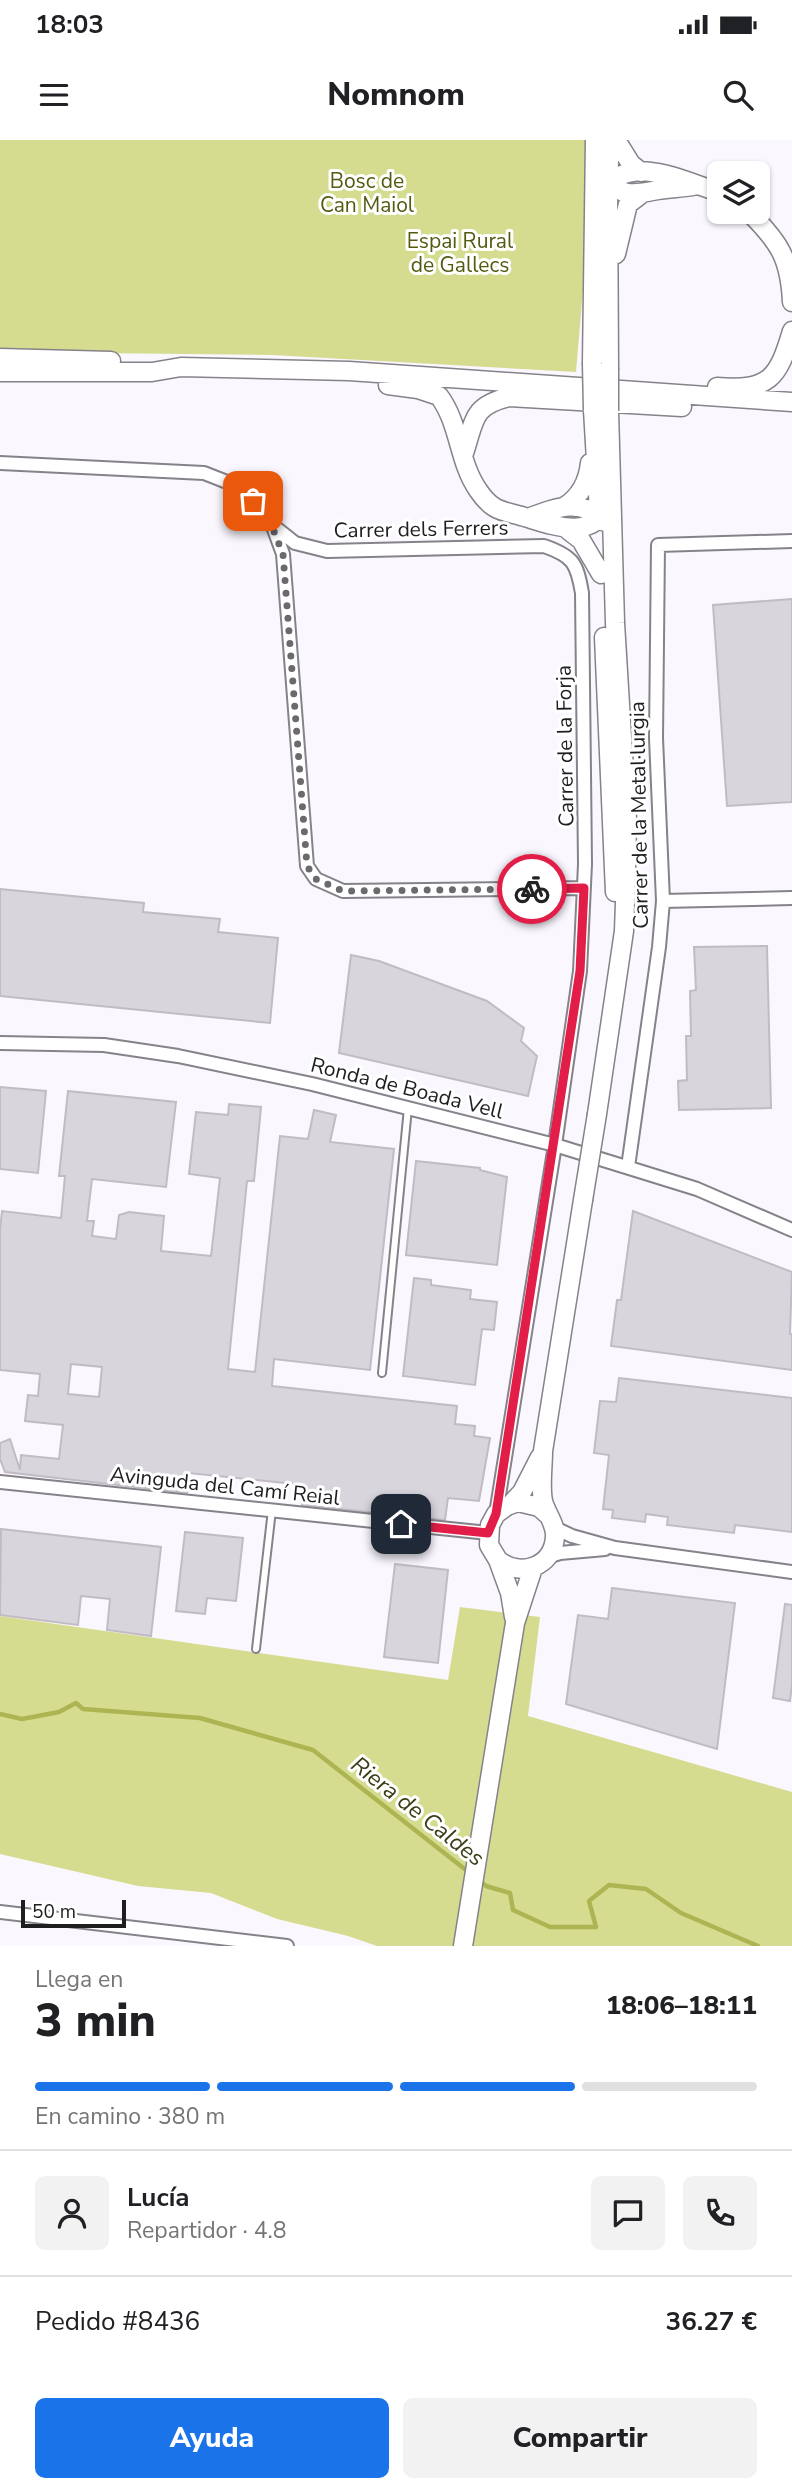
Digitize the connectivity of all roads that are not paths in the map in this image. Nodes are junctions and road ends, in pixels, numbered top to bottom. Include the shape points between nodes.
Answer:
1 (595, 140) edge
2 (610, 140) edge
3 (617, 140) edge
4 (595, 164) junction
5 (641, 172) junction
6 (608, 184) junction
7 (696, 186) junction
8 (707, 189) edge
9 (640, 195) junction
10 (595, 210) junction
11 (761, 224) edge
12 (610, 296) junction
13 (792, 302) edge
14 (792, 331) edge
15 (0, 358) edge
16 (601, 365) junction
17 (181, 367) junction
18 (219, 367) junction
19 (349, 371) junction
20 (0, 372) edge
21 (90, 372) junction
22 (0, 380) edge
23 (792, 402) edge
24 (601, 410) junction
25 (792, 414) edge
26 (594, 438) junction
27 (464, 453) junction
28 (0, 463) edge
29 (610, 488) junction
30 (564, 507) junction
31 (600, 516) junction
32 (528, 518) junction
33 (271, 524) junction
34 (568, 530) junction
35 (611, 532) junction
36 (792, 541) edge
37 (572, 560) joint
38 (601, 574) junction
39 (584, 888) junction
40 (792, 898) edge
41 (663, 901) junction
42 (617, 983) junction
43 (0, 1042) edge
44 (408, 1108) junction
45 (555, 1145) junction
46 (628, 1167) junction
47 (792, 1230) edge
48 (382, 1373) dead end
49 (543, 1451) junction
50 (0, 1482) edge
51 (504, 1509) junction
52 (272, 1510) junction
53 (551, 1521) junction
54 (488, 1533) junction
55 (615, 1548) junction
56 (498, 1560) junction
57 (540, 1562) junction
58 (792, 1572) edge
59 (515, 1623) junction
60 (256, 1649) dead end
61 (0, 1912) edge
62 (464, 1943) edge
63 (287, 1946) edge

1 - 4 main road
2 - 6 main road
3 - 5 main road
4 - 6 main road
4 - 10 main road
5 - 6 main road via 626,172
5 - 7 main road
6 - 9 main road via 623,193
6 - 10 main road
6 - 12 main road
7 - 8 main road
7 - 9 main road
9 - 12 main road via 628,204
10 - 16 main road
11 - 13 main road via 775,238 791,277
12 - 16 main road
14 - 19 main road via 780,368 769,379 750,386 402,366
15 - 17 main road via 152,361
16 - 24 main road, bridge
17 - 18 main road
17 - 21 main road
18 - 19 main road
18 - 27 main road via 241,376 392,385 439,396
19 - 23 main road
20 - 21 main road
21 - 22 main road via 34,381
24 - 26 main road
24 - 29 main road
25 - 27 main road via 509,397 492,401 481,410
26 - 30 main road via 589,475 576,499
26 - 31 main road
27 - 32 main road via 471,477 487,501 508,514
28 - 33 street, Carrer dels Ferrers via 204,473 227,482 253,501
29 - 31 main road
29 - 35 main road
30 - 31 main road via 586,507
30 - 32 main road
31 - 34 main road
31 - 35 main road
31 - 38 main road
32 - 34 main road
33 - 37 street, Carrer dels Ferrers via 295,543 327,551 544,546
33 - 39 street via 283,554 307,866 316,879 343,891
34 - 38 main road via 581,540
35 - 42 main road via 626,819 624,931
36 - 41 street, Carrer de la Metal·lurgia via 658,545 656,738
37 - 39 street, Carrer de la Forja via 582,593
38 - 42 main road
39 - 45 street, Carrer de la Forja via 580,971
40 - 41 street
41 - 46 street, Carrer de la Metal·lurgia
42 - 49 main road, bridge
43 - 44 street, Ronda de Boada Vell via 104,1045 178,1056
44 - 45 street, Ronda de Boada Vell
44 - 48 lane
45 - 46 street, Ronda de Boada Vell
45 - 51 street, Carrer de la Forja
46 - 47 street, Ronda de Boada Vell via 696,1189
49 - 51 main road via 527,1484
49 - 53 main road via 542,1489
50 - 52 street, Avinguda del Camí Reial
51 - 53 main road via 530,1503
51 - 54 main road
52 - 54 street, Avinguda del Camí Reial
52 - 60 lane
53 - 55 street via 572,1536
53 - 57 main road via 554,1546
54 - 56 main road
55 - 57 street via 560,1553
55 - 58 street
56 - 57 main road via 519,1570
56 - 59 main road
57 - 59 main road
59 - 62 main road
61 - 63 street

